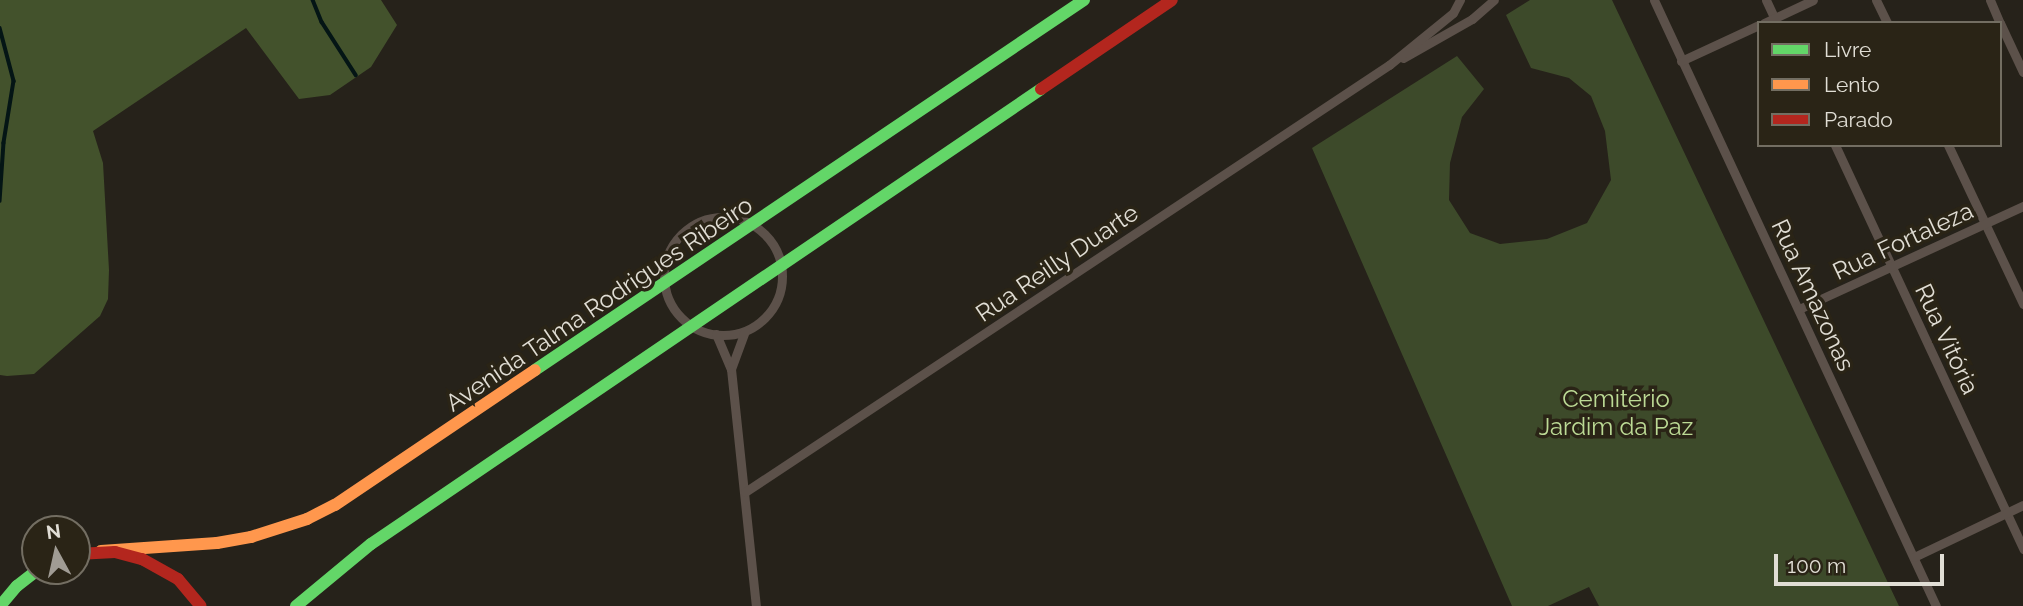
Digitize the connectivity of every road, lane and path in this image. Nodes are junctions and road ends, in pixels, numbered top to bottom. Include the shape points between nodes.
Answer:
1 (1084, 0) edge
2 (1171, 0) edge
3 (1460, 0) edge
4 (1494, 0) edge
5 (1654, 0) edge
6 (1766, 0) edge
7 (1813, 0) edge
8 (1876, 0) edge
9 (1990, 0) edge
10 (1776, 20) edge
11 (1886, 21) edge
12 (1999, 21) edge
13 (1757, 26) edge
14 (2002, 27) edge
15 (1681, 61) junction
16 (1389, 65) junction
17 (2023, 72) edge
18 (1836, 147) edge
19 (1949, 147) edge
20 (2023, 206) edge
21 (1987, 223) junction
22 (754, 225) junction
23 (782, 265) junction
24 (1892, 267) junction
25 (664, 285) junction
26 (2023, 304) edge
27 (1799, 309) junction
28 (692, 326) junction
29 (745, 331) junction
30 (716, 334) junction
31 (731, 369) junction
32 (745, 492) junction
33 (2023, 505) edge
34 (2007, 512) junction
35 (2023, 549) edge
36 (101, 551) junction
37 (91, 552) edge
38 (1914, 557) junction
39 (21, 583) edge
40 (1, 606) edge
41 (201, 606) edge
42 (296, 606) edge
43 (756, 606) edge
44 (1936, 606) edge

1 - 22 main road, Avenida Talma Rodrigues Ribeiro
2 - 23 main road
3 - 16 street, Rua Reilly Duarte via 1453,13
4 - 16 street, Rua Reilly Duarte via 1472,19
5 - 15 street, Rua Amazonas
6 - 10 street
7 - 10 street
8 - 11 street
9 - 12 street
13 - 15 street
14 - 17 street
15 - 27 street, Rua Amazonas
16 - 32 street, Rua Reilly Duarte
18 - 24 street, Rua Vitória
19 - 21 street
20 - 21 street, Rua Fortaleza
21 - 24 street, Rua Fortaleza
21 - 26 street
22 - 23 street via 772,242
22 - 25 main road, Avenida Talma Rodrigues Ribeiro
22 - 25 street via 721,217 693,225 672,246
23 - 28 main road
23 - 29 street via 777,300 767,316
24 - 27 street, Rua Fortaleza
24 - 34 street, Rua Vitória
25 - 28 street via 674,308
25 - 36 main road, Avenida Talma Rodrigues Ribeiro via 358,491 307,519 217,543
27 - 38 street, Rua Amazonas
28 - 30 street
28 - 42 main road via 372,544
29 - 30 street
29 - 31 street
30 - 31 street
31 - 32 street
32 - 43 street
33 - 34 street
34 - 35 street, Rua Vitória
34 - 38 street
36 - 37 main road
36 - 41 main road via 155,564 178,579
38 - 44 street, Rua Amazonas
39 - 40 main road

